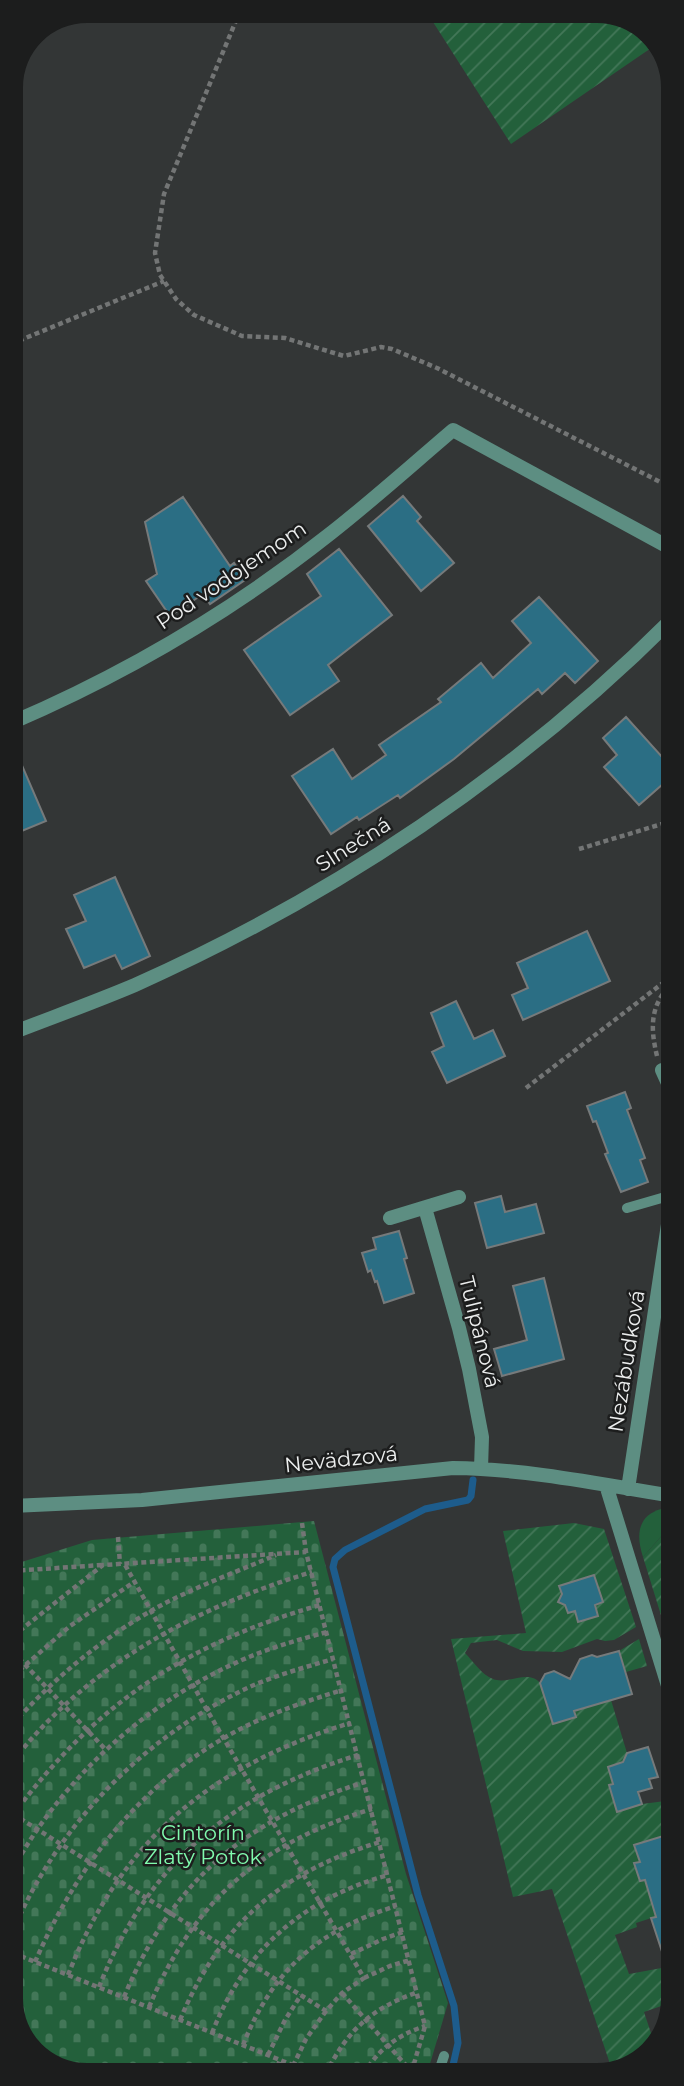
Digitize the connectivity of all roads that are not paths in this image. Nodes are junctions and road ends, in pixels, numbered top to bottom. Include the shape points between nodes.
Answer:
1 (661, 543) edge
2 (661, 629) edge
3 (23, 717) edge
4 (23, 1029) edge
5 (460, 1197) dead end
6 (661, 1200) edge
7 (425, 1208) junction
8 (627, 1208) dead end
9 (390, 1218) dead end
10 (661, 1275) edge
11 (481, 1469) junction
12 (606, 1485) junction
13 (628, 1489) junction
14 (661, 1494) edge
15 (23, 1505) edge
16 (661, 1663) edge
17 (443, 2056) dead end
18 (441, 2063) edge

1 - 3 street, Pod vodojemom via 453,430 330,534 228,607 148,656
2 - 4 street, Slnečná via 539,738 426,823 356,868 183,963
5 - 7 street
6 - 8 lane, Nezábudková
7 - 9 street
7 - 11 street, Tulipánová via 469,1369 482,1437
10 - 13 street, Nezábudková
11 - 12 street, Nevädzová
11 - 15 street, Nevädzová via 142,1500
12 - 13 street, Nevädzová
12 - 16 street
13 - 14 street, Nevädzová
17 - 18 lane

